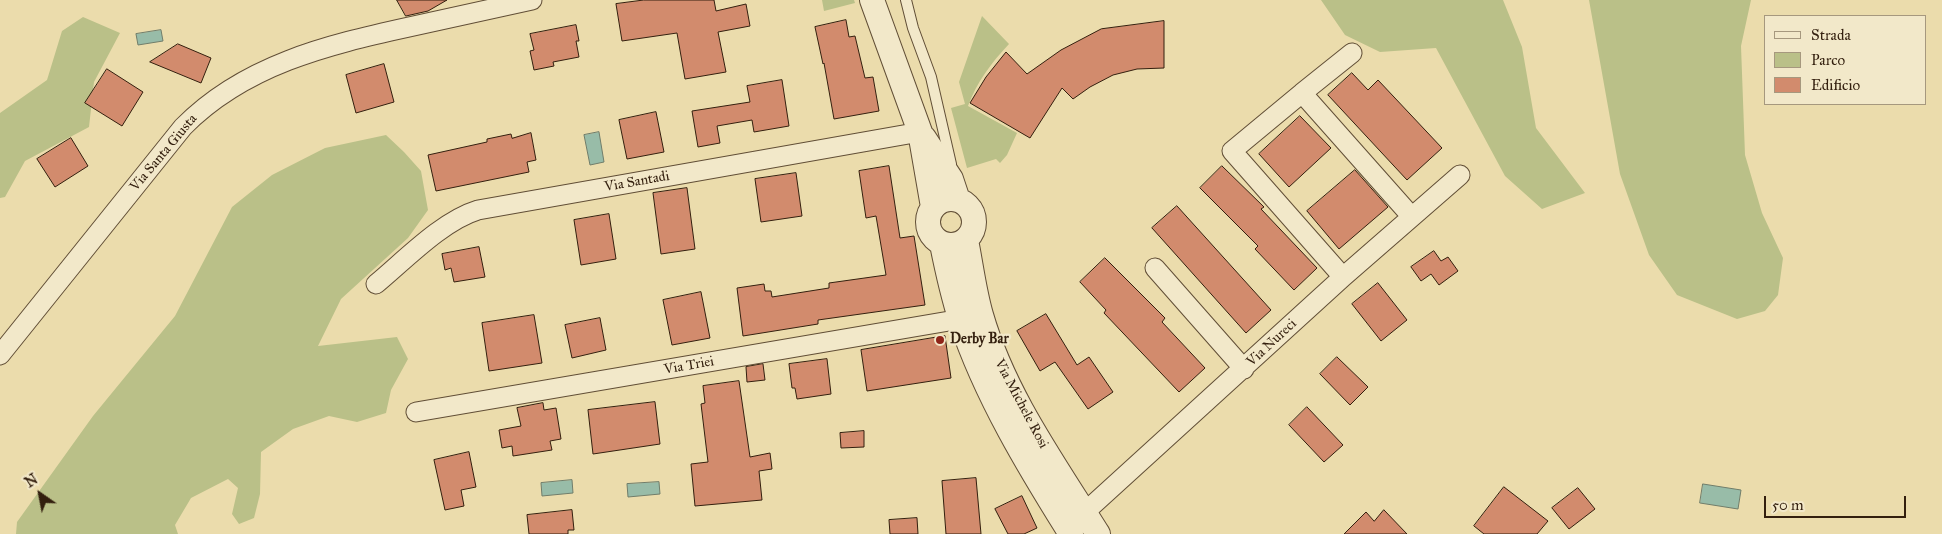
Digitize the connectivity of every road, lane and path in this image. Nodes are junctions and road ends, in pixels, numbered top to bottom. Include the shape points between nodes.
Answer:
1 (532, 0) edge
2 (872, 0) edge
3 (906, 0) edge
4 (1352, 53) dead end
5 (1302, 93) junction
6 (920, 132) junction
7 (1460, 175) dead end
8 (957, 195) junction
9 (933, 207) junction
10 (1412, 217) junction
11 (966, 240) junction
12 (942, 244) junction
13 (1155, 268) dead end
14 (1343, 278) junction
15 (376, 284) dead end
16 (960, 320) junction
17 (0, 355) edge
18 (1244, 369) junction
19 (416, 412) dead end
20 (1085, 512) junction
21 (1071, 534) edge
22 (1098, 534) edge

1 - 17 street, Via Santa Giusta via 325,48 263,71 217,97 183,127
2 - 6 street, Via Michele Rosi
3 - 8 lane via 934,87
4 - 5 street
5 - 10 street
5 - 14 street via 1232,151
6 - 8 street, Via Michele Rosi via 951,179
6 - 9 street, Via Michele Rosi
6 - 15 street, Via Santadi via 478,210 448,224
7 - 10 street, Via Nureci
8 - 9 street
8 - 11 street, Via Michele Rosi via 970,208 974,221
9 - 12 street, Via Michele Rosi via 929,213 928,228
10 - 14 street, Via Nureci
11 - 12 street via 955,245
11 - 20 street, Via Michele Rosi via 981,314 1001,368 1036,434
12 - 16 street, Via Michele Rosi
13 - 18 street
14 - 18 street, Via Nureci
16 - 19 street, Via Triei
16 - 21 street, Via Michele Rosi via 992,395
18 - 20 street, Via Nureci
20 - 22 street, Via Michele Rosi

